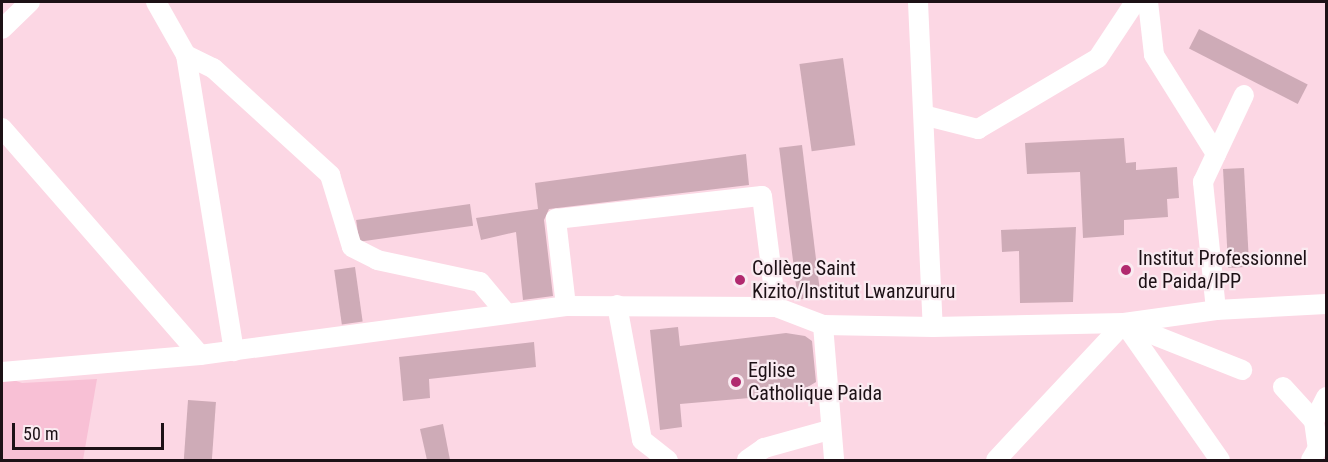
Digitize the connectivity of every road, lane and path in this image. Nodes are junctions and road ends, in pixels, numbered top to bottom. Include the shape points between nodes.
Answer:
1 (30, 2) edge
2 (156, 2) edge
3 (918, 2) edge
4 (1135, 2) edge
5 (1148, 2) edge
6 (2, 29) edge
7 (186, 55) junction
8 (1244, 95) dead end
9 (927, 116) junction
10 (2, 128) edge
11 (1216, 154) junction
12 (1326, 304) edge
13 (617, 305) junction
14 (566, 306) junction
15 (776, 307) junction
16 (1216, 310) junction
17 (506, 312) junction
18 (1124, 323) junction
19 (823, 325) junction
20 (933, 327) junction
21 (234, 351) junction
22 (200, 356) junction
23 (1242, 370) dead end
24 (2, 372) edge
25 (1283, 387) dead end
26 (1326, 397) edge
27 (1314, 421) junction
28 (829, 430) junction
29 (1316, 459) edge
30 (668, 460) edge
31 (747, 460) edge
32 (834, 460) edge
33 (996, 460) edge
34 (1220, 460) edge

1 - 6 street
2 - 7 street
3 - 9 street
4 - 9 street via 1098,58 978,129
5 - 11 street via 1154,55
7 - 17 street via 213,68 330,175 352,247 377,260 480,282
7 - 21 street
8 - 11 street
9 - 20 street
10 - 22 street
11 - 16 street via 1203,182
12 - 16 street
13 - 14 street
13 - 15 street
13 - 30 street via 642,440
14 - 15 street via 556,219 762,196
14 - 17 street
15 - 19 street
16 - 18 street
17 - 21 street
18 - 20 street
18 - 23 street
18 - 33 street
18 - 34 street
19 - 20 street
19 - 28 street
21 - 22 street
22 - 24 street
25 - 27 street
26 - 27 street
27 - 29 street
28 - 31 street via 764,448
28 - 32 street

